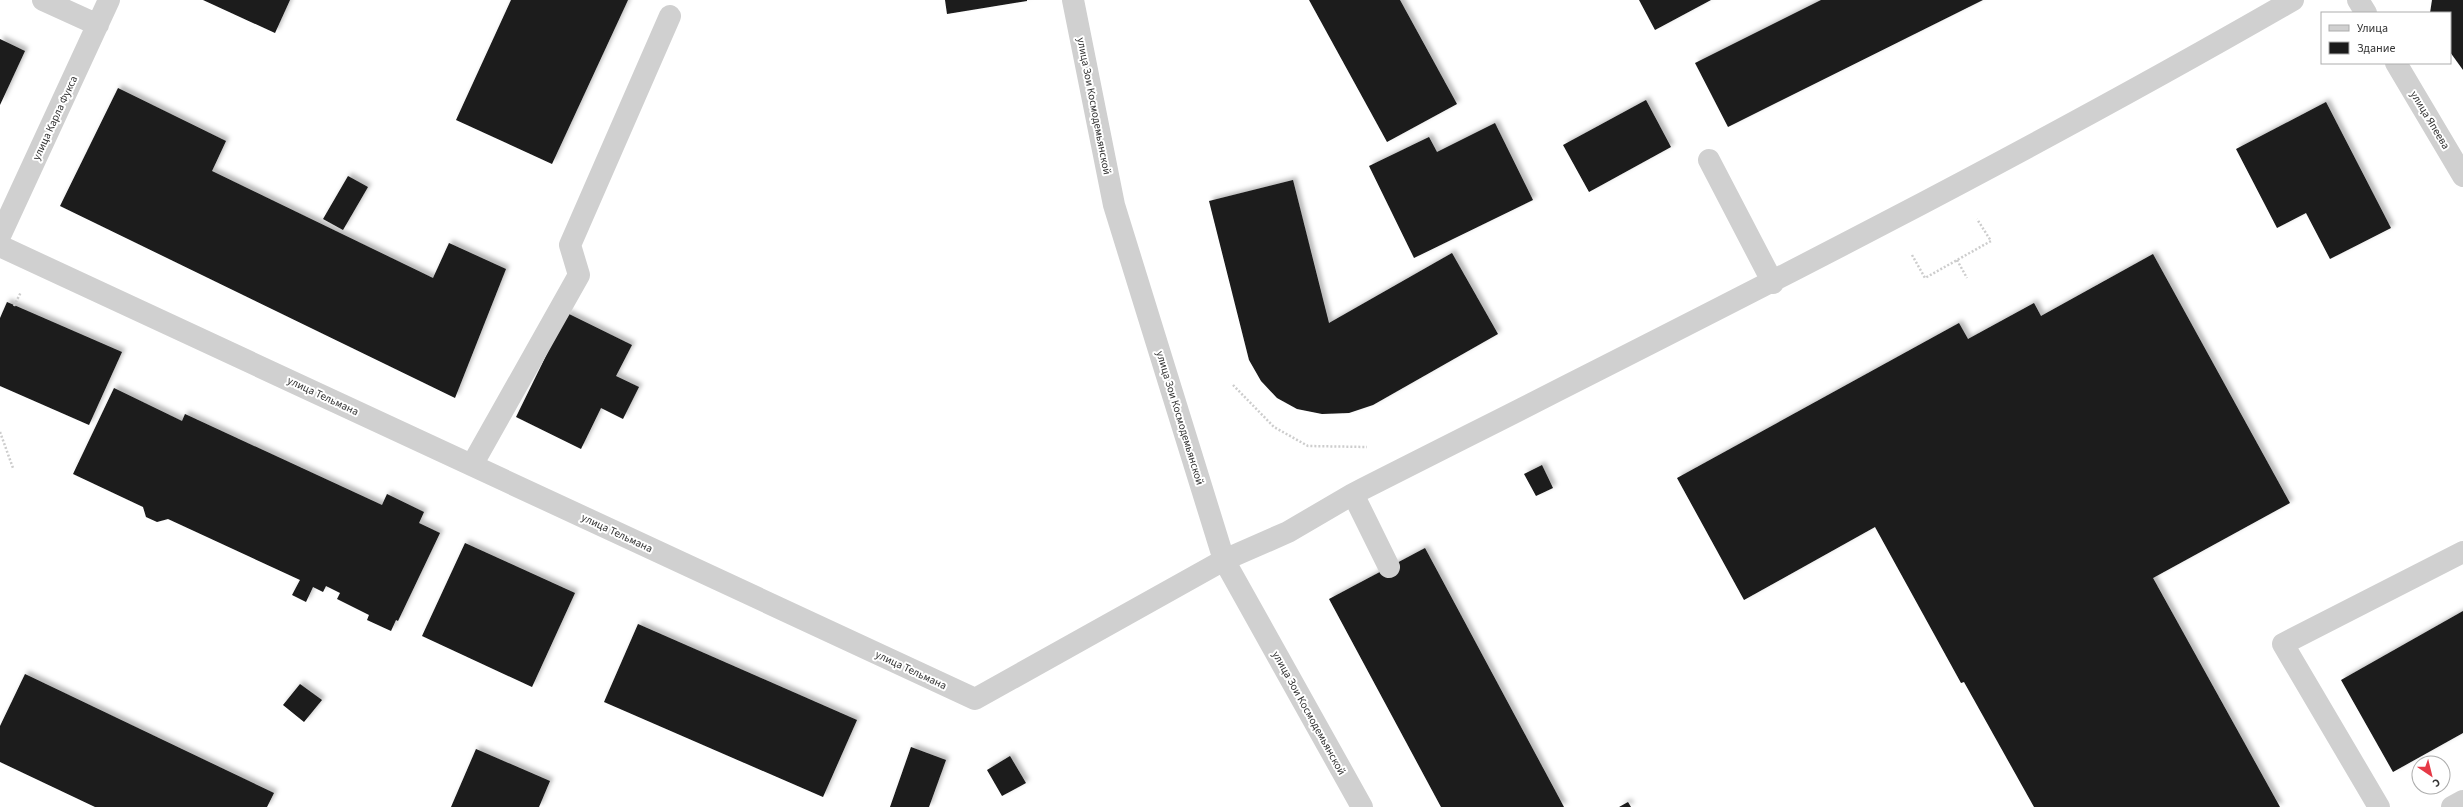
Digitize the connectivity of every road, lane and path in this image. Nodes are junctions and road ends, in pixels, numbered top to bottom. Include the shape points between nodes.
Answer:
1 (43, 0) edge
2 (109, 0) edge
3 (1073, 0) edge
4 (2293, 0) edge
5 (2358, 0) edge
6 (2365, 12) edge
7 (670, 16) dead end
8 (98, 25) junction
9 (2397, 64) edge
10 (1709, 160) dead end
11 (2463, 176) edge
12 (1977, 219) dead end
13 (0, 236) edge
14 (0, 246) edge
15 (1912, 255) dead end
16 (1957, 260) junction
17 (1967, 278) dead end
18 (1772, 283) junction
19 (1234, 385) dead end
20 (0, 432) edge
21 (1367, 447) dead end
22 (472, 465) junction
23 (13, 468) dead end
24 (1354, 494) junction
25 (2463, 552) edge
26 (1224, 560) junction
27 (1389, 567) dead end
28 (2463, 801) edge
29 (1362, 807) edge
30 (2379, 807) edge
31 (2452, 807) edge

1 - 8 street
2 - 8 street, улица Карла Фукса
3 - 26 street, улица Зои Космодемьянской via 1114,205
4 - 18 street via 2120,100
5 - 6 street
7 - 22 street via 570,245 579,275
8 - 13 street, улица Карла Фукса
9 - 11 street, улица Япеева
10 - 18 street
12 - 16 path via 1991,241
14 - 22 street, улица Тельмана
15 - 16 path via 1924,278
16 - 17 path
18 - 24 street
19 - 21 path via 1274,427 1308,446
20 - 23 path
22 - 26 street, улица Тельмана via 975,699
24 - 26 street via 1288,532
24 - 27 street
25 - 30 street via 2283,644
26 - 29 street, улица Зои Космодемьянской
28 - 31 street

